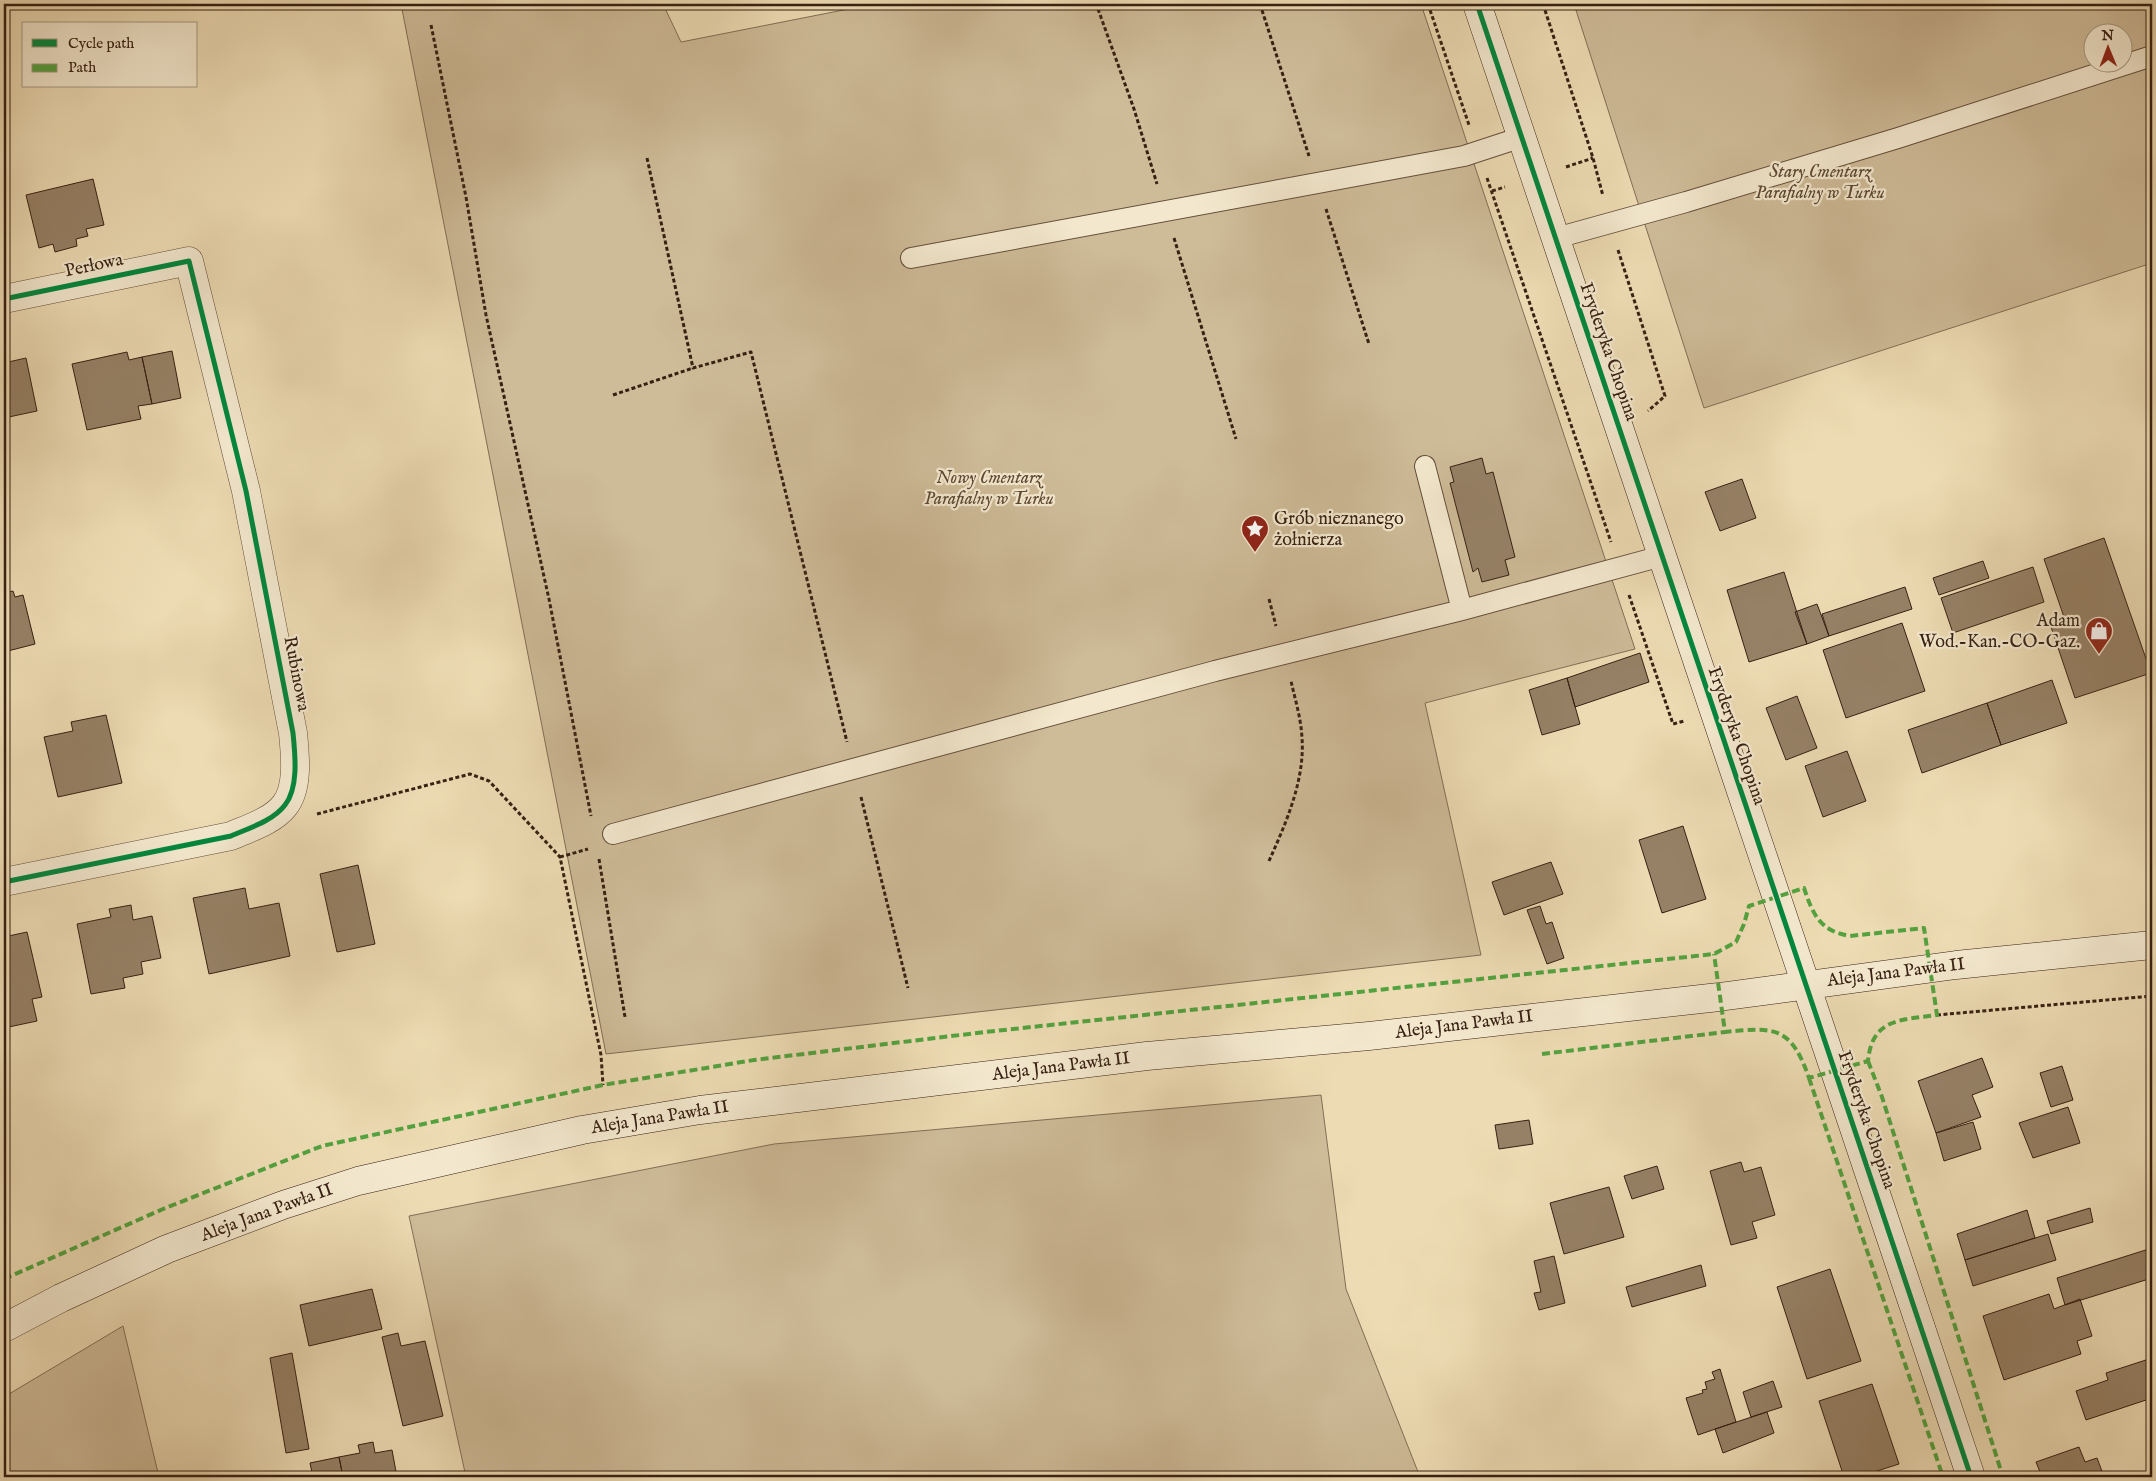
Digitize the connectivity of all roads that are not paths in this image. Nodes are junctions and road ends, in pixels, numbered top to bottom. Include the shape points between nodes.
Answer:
1 (1477, 4) edge
2 (2152, 56) edge
3 (1522, 137) junction
4 (1556, 238) junction
5 (911, 258) dead end
6 (189, 260) joint
7 (4, 299) edge
8 (1425, 466) dead end
9 (1662, 556) junction
10 (1462, 610) junction
11 (613, 834) dead end
12 (4, 882) edge
13 (2152, 945) edge
14 (1805, 985) junction
15 (4, 1328) edge
16 (1971, 1477) edge

1 - 3 street, Fryderyka Chopina
2 - 4 lane via 1888,141
3 - 4 street, Fryderyka Chopina
3 - 5 lane via 1464,156
4 - 9 street, Fryderyka Chopina
6 - 7 street, Perłowa
6 - 12 street, Rubinowa via 246,491 293,733 296,774 285,805 262,822 231,836
8 - 10 lane
9 - 10 lane
9 - 14 street, Fryderyka Chopina
10 - 11 lane via 1284,654
13 - 14 street, Aleja Jana Pawła II via 1956,965
14 - 15 street, Aleja Jana Pawła II via 1369,1036 1137,1058 700,1110 582,1130 358,1181 283,1205 167,1249 60,1298
14 - 16 street, Fryderyka Chopina

